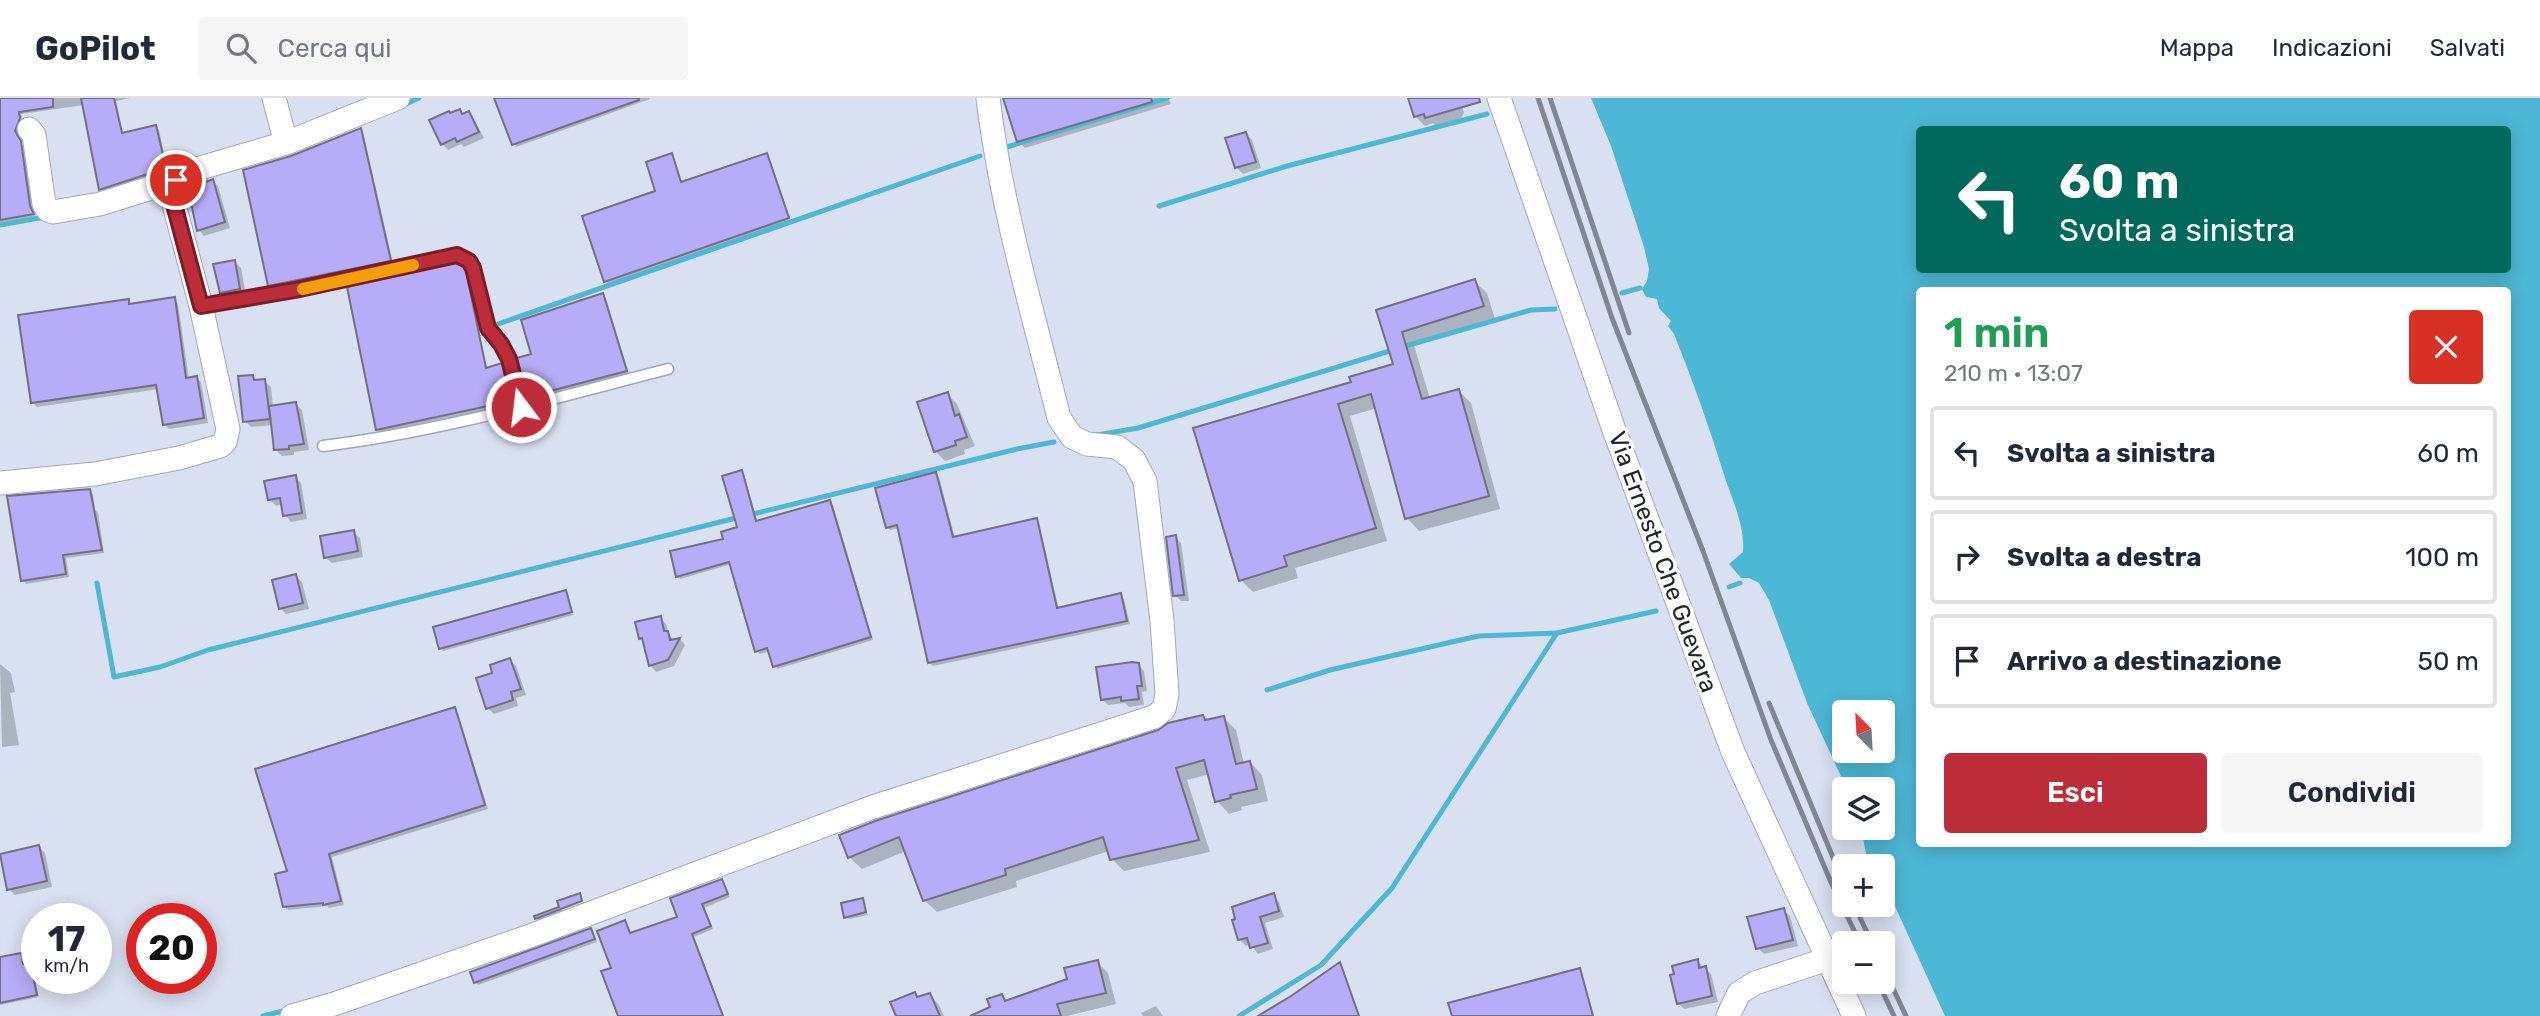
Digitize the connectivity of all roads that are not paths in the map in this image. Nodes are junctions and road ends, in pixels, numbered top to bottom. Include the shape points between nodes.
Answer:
1 (274, 98) edge
2 (398, 98) edge
3 (988, 98) edge
4 (1499, 98) edge
5 (29, 129) dead end
6 (285, 143) junction
7 (176, 180) junction
8 (201, 306) junction
9 (668, 369) dead end
10 (521, 407) junction
11 (323, 446) dead end
12 (0, 483) edge
13 (1828, 959) junction
14 (292, 1016) edge
15 (1728, 1016) edge
16 (1854, 1016) edge

1 - 6 street
2 - 6 street
3 - 14 street via 1010,223 1059,418 1072,437 1087,444 1117,447 1134,460 1145,481 1163,633 1164,709 1154,717 873,807 530,936
4 - 13 street, Via Ernesto Che Guevara via 1733,752
5 - 7 street via 34,135 44,204 53,212 100,204
6 - 7 street via 197,169
7 - 8 street via 172,197
8 - 10 lane via 457,255 473,268 488,328 509,359
8 - 12 street via 228,429 225,442 179,458 95,474
9 - 10 lane
10 - 11 lane via 392,436
13 - 15 street via 1755,983 1739,993
13 - 16 street, Via Ernesto Che Guevara

